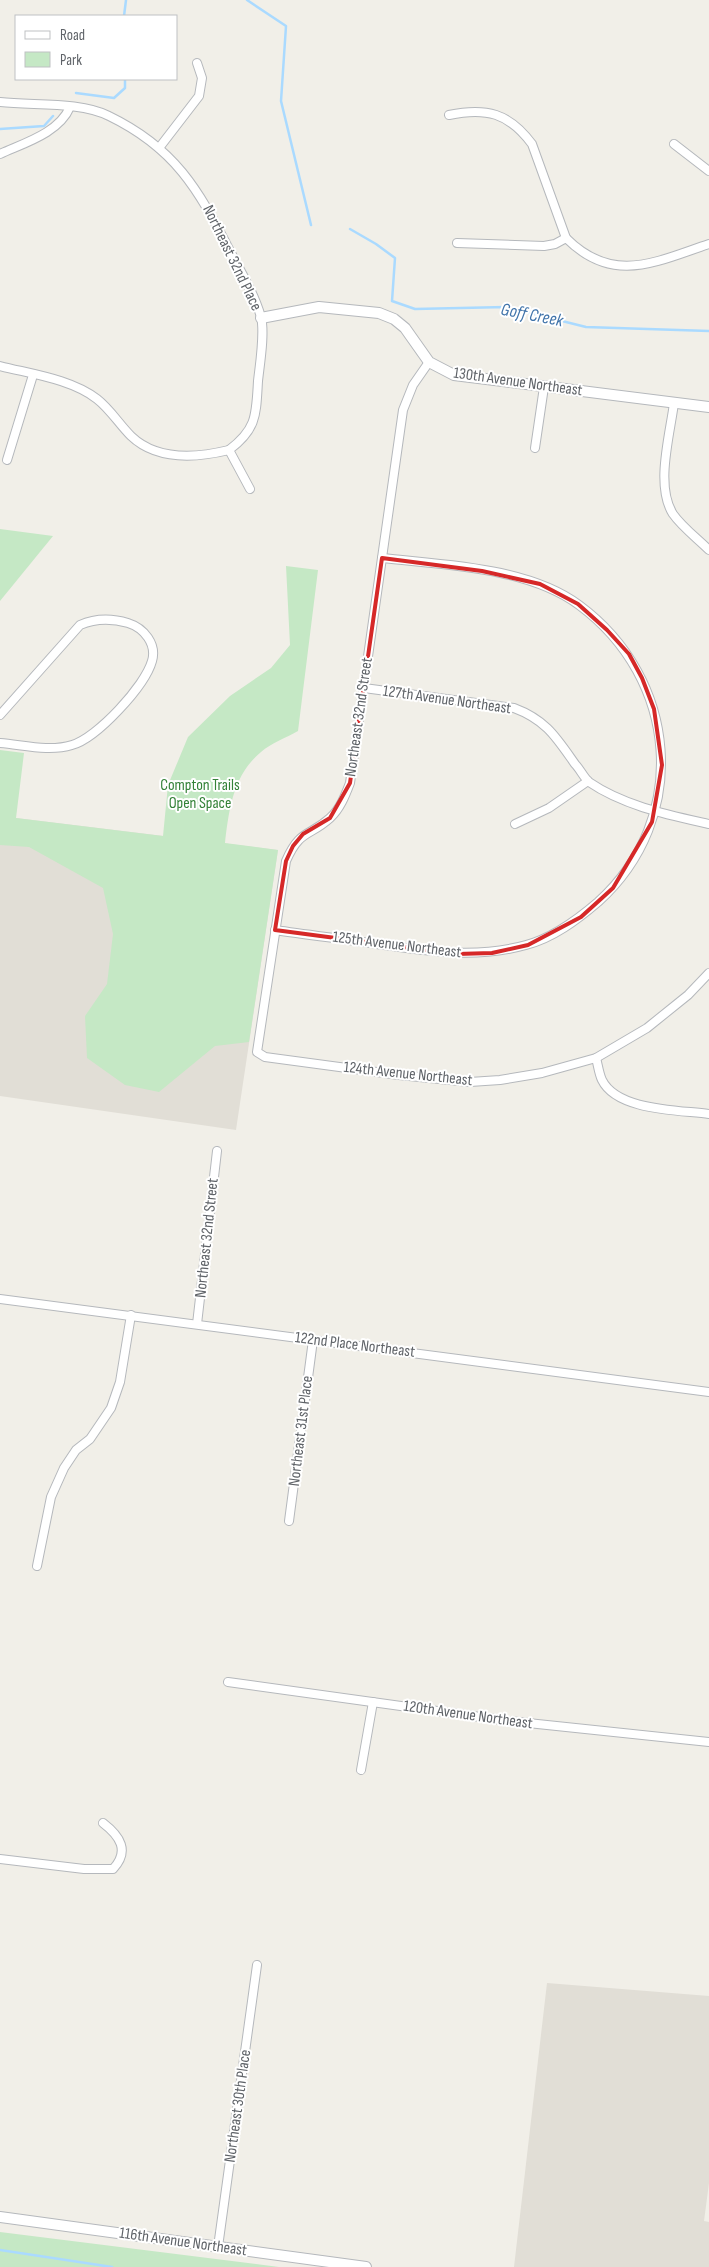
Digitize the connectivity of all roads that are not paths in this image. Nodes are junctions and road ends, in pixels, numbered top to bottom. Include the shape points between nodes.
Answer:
1 (197, 64) dead end
2 (0, 102) edge
3 (70, 107) junction
4 (449, 115) dead end
5 (674, 144) dead end
6 (159, 148) junction
7 (0, 154) edge
8 (709, 171) edge
9 (566, 238) junction
10 (458, 243) dead end
11 (709, 244) edge
12 (262, 318) junction
13 (429, 362) junction
14 (0, 366) edge
15 (33, 375) junction
16 (544, 386) junction
17 (674, 403) junction
18 (709, 407) edge
19 (535, 448) dead end
20 (229, 450) junction
21 (7, 460) dead end
22 (250, 489) dead end
23 (709, 550) edge
24 (382, 558) junction
25 (364, 688) junction
26 (0, 715) edge
27 (0, 734) edge
28 (0, 743) edge
29 (11, 744) junction
30 (588, 781) junction
31 (656, 811) junction
32 (515, 824) dead end
33 (709, 824) edge
34 (275, 930) junction
35 (709, 973) edge
36 (257, 1052) joint
37 (596, 1058) junction
38 (709, 1114) edge
39 (217, 1151) dead end
40 (0, 1299) edge
41 (131, 1315) junction
42 (198, 1324) junction
43 (313, 1340) junction
44 (709, 1392) edge
45 (289, 1521) dead end
46 (38, 1566) dead end
47 (228, 1682) dead end
48 (373, 1702) junction
49 (709, 1742) edge
50 (361, 1770) dead end
51 (103, 1823) dead end
52 (0, 1860) edge
53 (257, 1965) dead end
54 (0, 2218) edge
55 (218, 2247) junction
56 (366, 2267) edge

1 - 6 street via 202,78 198,96
2 - 3 street, Northeast 32nd Place
3 - 6 street, Northeast 32nd Place via 109,116
3 - 7 street via 66,116 53,128
4 - 9 street via 471,110 494,113 522,130 532,144
5 - 8 street
6 - 12 street, Northeast 32nd Place via 178,165 203,200 251,290
9 - 10 street via 544,246
9 - 11 street via 590,257 623,267 640,266
12 - 13 street, 130th Avenue Northeast via 319,307 379,313 405,328
12 - 20 street, Northeast 32nd Place via 254,419 245,438
13 - 16 street, 130th Avenue Northeast via 454,375
13 - 24 street, Northeast 32nd Street via 413,385 403,410
14 - 15 street
15 - 20 street via 75,387 98,399 131,436 157,452 190,455
15 - 21 street
16 - 17 street, 130th Avenue Northeast
16 - 19 street
17 - 18 street, 130th Avenue Northeast
17 - 23 street via 664,478 668,502 674,515
20 - 22 street
24 - 25 street, Northeast 32nd Street
24 - 31 street, 125th Avenue Northeast via 514,577 540,584 578,604 608,630 642,678 654,710 662,766
25 - 30 street, 127th Avenue Northeast via 514,708 531,714 553,731
25 - 34 street, Northeast 32nd Street via 350,783 330,818 303,834 293,846 286,861
26 - 29 street via 80,625 91,620 122,621 134,625 149,638 152,660 146,675 100,729 74,745 58,748
27 - 29 street
28 - 29 street
30 - 31 street via 618,797
30 - 32 street via 548,808
31 - 33 street
31 - 34 street, 125th Avenue Northeast via 634,858 613,888 581,917 528,945 492,953 457,954
34 - 36 street, Northeast 32nd Street
35 - 37 street, 124th Avenue Northeast via 688,995 647,1028
36 - 37 street, 124th Avenue Northeast via 265,1057 470,1082 542,1073
37 - 38 street via 603,1081 628,1102
39 - 42 street, Northeast 32nd Street
40 - 41 street, 122nd Place Northeast
41 - 42 street, 122nd Place Northeast
41 - 46 street via 120,1382 111,1408 90,1439 76,1450 64,1468 51,1497
42 - 43 street, 122nd Place Northeast
43 - 44 street, 122nd Place Northeast
43 - 45 street, Northeast 31st Place
47 - 48 street, 120th Avenue Northeast
48 - 49 street, 120th Avenue Northeast via 508,1721
48 - 50 street
51 - 52 street via 118,1835 122,1848 119,1863 113,1870
53 - 55 street, Northeast 30th Place
54 - 55 street, 116th Avenue Northeast
55 - 56 street, 116th Avenue Northeast

